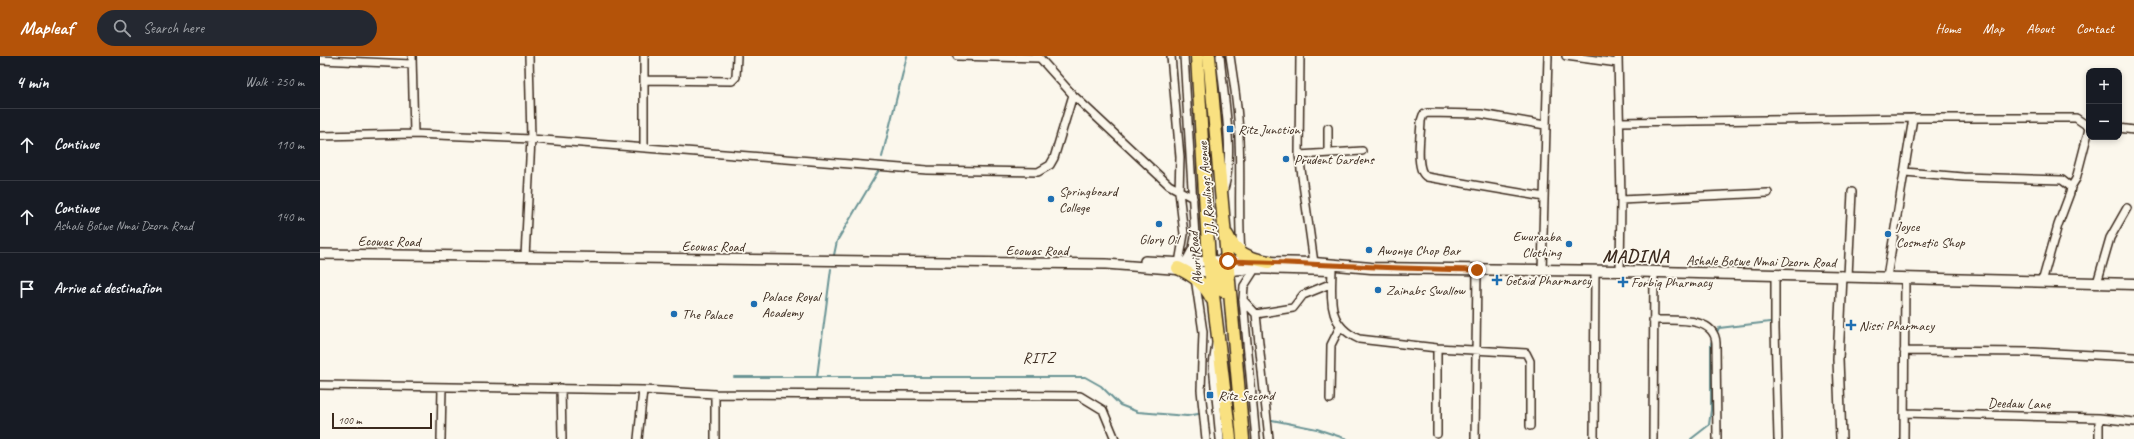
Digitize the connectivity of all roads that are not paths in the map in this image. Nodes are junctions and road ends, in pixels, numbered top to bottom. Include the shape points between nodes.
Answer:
1 (412, 56) edge
2 (529, 56) edge
3 (644, 56) edge
4 (737, 56) edge
5 (957, 56) edge
6 (1171, 56) edge
7 (1184, 56) edge
8 (1196, 56) edge
9 (1208, 56) edge
10 (1220, 56) edge
11 (1230, 56) edge
12 (1300, 56) edge
13 (1548, 56) edge
14 (1566, 56) edge
15 (1038, 57) edge
16 (320, 60) edge
17 (1618, 60) edge
18 (412, 64) junction
19 (644, 80) junction
20 (1073, 95) junction
21 (1913, 118) junction
22 (1619, 122) junction
23 (1545, 125) junction
24 (2086, 125) edge
25 (1328, 128) dead end
26 (2122, 128) edge
27 (2134, 130) edge
28 (414, 134) junction
29 (320, 136) edge
30 (531, 139) junction
31 (2086, 139) edge
32 (644, 148) junction
33 (1362, 151) dead end
34 (1328, 153) junction
35 (1299, 155) junction
36 (1905, 172) junction
37 (2071, 187) junction
38 (1179, 192) junction
39 (1852, 192) dead end
40 (1768, 193) dead end
41 (1222, 194) junction
42 (1544, 197) junction
43 (1193, 198) junction
44 (1621, 200) junction
45 (2127, 208) dead end
46 (1225, 230) junction
47 (1241, 253) junction
48 (320, 254) edge
49 (525, 257) junction
50 (1269, 262) junction
51 (1314, 263) junction
52 (1178, 264) junction
53 (1219, 266) junction
54 (1334, 267) junction
55 (1253, 268) junction
56 (1477, 270) junction
57 (1542, 271) junction
58 (1595, 271) junction
59 (1620, 271) junction
60 (1654, 273) junction
61 (1775, 275) junction
62 (1845, 276) junction
63 (1195, 277) junction
64 (1888, 277) junction
65 (1905, 278) junction
66 (2042, 282) junction
67 (2097, 283) junction
68 (1330, 284) junction
69 (2134, 284) edge
70 (1243, 300) junction
71 (1214, 303) junction
72 (1256, 314) junction
73 (1653, 320) junction
74 (1340, 327) junction
75 (1218, 338) junction
76 (1437, 348) junction
77 (1476, 351) junction
78 (1904, 351) junction
79 (2134, 357) edge
80 (320, 385) edge
81 (442, 387) junction
82 (561, 388) junction
83 (643, 390) junction
84 (715, 394) junction
85 (1330, 399) dead end
86 (1904, 413) junction
87 (2099, 418) junction
88 (2134, 422) edge
89 (1530, 426) dead end
90 (1437, 434) dead end
91 (441, 439) edge
92 (562, 439) edge
93 (638, 439) edge
94 (715, 439) edge
95 (1115, 439) edge
96 (1206, 439) edge
97 (1220, 439) edge
98 (1230, 439) edge
99 (1243, 439) edge
100 (1256, 439) edge
101 (1269, 439) edge
102 (1475, 439) edge
103 (1594, 439) edge
104 (1653, 439) edge
105 (1717, 439) edge
106 (1778, 439) edge
107 (1841, 439) edge
108 (1904, 439) edge
109 (2099, 439) edge

1 - 18 street
2 - 30 street
3 - 19 street
4 - 19 street via 736,78 732,81
5 - 15 street
6 - 38 street via 1180,158
7 - 43 street
8 - 53 highway, Aburi Road via 1207,223
9 - 41 highway, J.J. Rawlings Avenue
10 - 41 street via 1228,171
11 - 47 street via 1240,138 1238,202
12 - 35 street
13 - 23 street
14 - 17 street
15 - 20 street
16 - 18 street
17 - 22 street
18 - 28 street
19 - 32 street
20 - 32 street via 1054,158 1050,165 1038,172 927,170
20 - 38 street
21 - 22 street
21 - 24 street via 2076,118
21 - 36 street
22 - 44 street
23 - 42 street
23 - 42 street via 1481,114 1427,113 1421,121 1419,164 1427,177
25 - 34 street
26 - 27 street
28 - 29 street
28 - 30 street
30 - 32 street
30 - 49 street
31 - 37 street via 2076,179
33 - 34 street
34 - 35 street
35 - 51 street
36 - 37 street via 1963,177 2062,180
36 - 64 street
37 - 66 street
38 - 43 street
38 - 52 street via 1184,234
39 - 62 street
40 - 44 street
41 - 46 highway, J.J. Rawlings Avenue
42 - 57 street
43 - 52 street via 1193,248
44 - 59 street
45 - 67 street via 2110,238
46 - 47 highway via 1230,242
46 - 53 highway, J.J. Rawlings Avenue
47 - 50 highway
48 - 49 street, Ecowas Road
49 - 52 street, Ecowas Road
50 - 51 main road
50 - 53 main road
51 - 54 main road
52 - 53 street, Ecowas Road
52 - 63 highway
53 - 55 main road
53 - 71 highway, Aburi Road
53 - 99 highway, J.J. Rawlings Avenue via 1233,324
54 - 55 main road
54 - 56 main road, Ashale Botwe Nmai Dzorn Road
54 - 68 street
55 - 70 street via 1244,286
56 - 57 main road, Ashale Botwe Nmai Dzorn Road
56 - 77 street
57 - 58 main road, Ashale Botwe Nmai Dzorn Road
58 - 59 main road, Ashale Botwe Nmai Dzorn Road
58 - 103 street
59 - 60 main road, Ashale Botwe Nmai Dzorn Road
60 - 61 main road, Ashale Botwe Nmai Dzorn Road
60 - 73 street
61 - 62 main road, Ashale Botwe Nmai Dzorn Road
61 - 106 street
62 - 64 main road, Ashale Botwe Nmai Dzorn Road
62 - 107 street via 1838,359
63 - 71 highway via 1205,287
63 - 96 street via 1203,332 1201,390
64 - 65 main road, Ashale Botwe Nmai Dzorn Road
65 - 66 main road, Ashale Botwe Nmai Dzorn Road
65 - 78 street
66 - 67 main road, Ashale Botwe Nmai Dzorn Road
67 - 69 main road, Ashale Botwe Nmai Dzorn Road
68 - 72 street via 1304,295 1293,308
68 - 74 street via 1331,301
70 - 72 street
70 - 100 street
71 - 75 highway, Aburi Road
72 - 101 street
73 - 104 street
73 - 105 street via 1698,322 1713,330 1716,338
74 - 76 street via 1347,334 1359,339
74 - 85 street via 1331,345
75 - 97 street via 1212,365
75 - 98 highway
76 - 77 street
76 - 90 street
77 - 89 street via 1526,353 1530,361
77 - 102 street
78 - 79 street via 2034,352
78 - 86 street
80 - 81 street
81 - 82 street
81 - 91 street
82 - 83 street
82 - 92 street
83 - 84 street
83 - 93 street
84 - 94 street
84 - 95 street via 1080,396 1103,410
86 - 87 street, Deedaw Lane
86 - 108 street
87 - 88 street, Deedaw Lane
87 - 109 street

